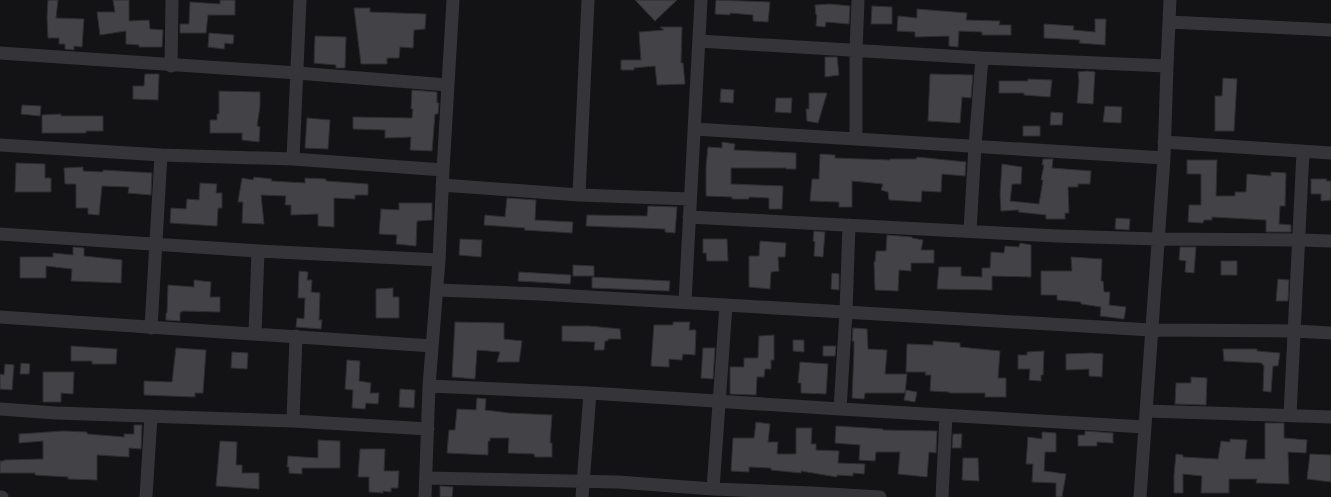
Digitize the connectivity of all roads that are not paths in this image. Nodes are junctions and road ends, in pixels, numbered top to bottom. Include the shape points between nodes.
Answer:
1 (172, 0) edge
2 (300, 0) edge
3 (453, 0) edge
4 (588, 0) edge
5 (701, 0) edge
6 (858, 0) edge
7 (1170, 0) edge
8 (1169, 22) junction
9 (1331, 30) edge
10 (699, 41) junction
11 (856, 51) junction
12 (0, 53) edge
13 (982, 58) junction
14 (171, 66) junction
15 (1166, 66) junction
16 (297, 74) junction
17 (448, 86) junction
18 (694, 129) junction
19 (856, 138) junction
20 (1164, 142) junction
21 (0, 145) edge
22 (975, 146) junction
23 (1303, 152) junction
24 (1331, 153) edge
25 (161, 155) junction
26 (1164, 158) junction
27 (293, 159) junction
28 (443, 170) junction
29 (442, 185) junction
30 (579, 195) junction
31 (690, 200) junction
32 (690, 217) junction
33 (849, 226) junction
34 (970, 231) junction
35 (0, 234) edge
36 (1158, 239) junction
37 (1298, 240) junction
38 (1331, 241) edge
39 (156, 244) junction
40 (258, 251) junction
41 (439, 260) junction
42 (437, 290) junction
43 (685, 302) junction
44 (726, 305) junction
45 (846, 312) junction
46 (0, 317) edge
47 (151, 328) junction
48 (1151, 330) junction
49 (1294, 331) junction
50 (1331, 332) edge
51 (255, 334) junction
52 (296, 336) junction
53 (432, 346) junction
54 (429, 386) junction
55 (590, 393) junction
56 (720, 402) junction
57 (0, 409) edge
58 (840, 409) junction
59 (1146, 411) junction
60 (946, 415) junction
61 (1290, 415) junction
62 (151, 416) junction
63 (1331, 417) edge
64 (293, 421) junction
65 (1145, 427) junction
66 (428, 428) junction
67 (426, 478) junction
68 (584, 480) junction
69 (713, 489) junction
70 (656, 491) edge
71 (812, 495) edge
72 (146, 497) edge
73 (425, 497) edge
74 (582, 497) edge
75 (880, 497) edge
76 (942, 497) edge
77 (1140, 497) edge
78 (1143, 497) edge

1 - 14 street
2 - 16 street
3 - 17 street
4 - 30 street
5 - 10 street
6 - 11 street
7 - 8 street
8 - 9 street
8 - 15 street
10 - 11 street
10 - 18 street
11 - 13 street
11 - 19 street
12 - 14 street
13 - 15 street
13 - 22 street
14 - 16 street
15 - 20 street
16 - 17 street
16 - 27 street
17 - 28 street
18 - 19 street
18 - 31 street
19 - 22 street
20 - 23 street
20 - 26 street
21 - 25 street
22 - 26 street
22 - 34 street
23 - 24 street
23 - 37 street
25 - 27 street
25 - 39 street
26 - 36 street
27 - 28 street
28 - 29 street
29 - 30 street
29 - 41 street
30 - 31 street
31 - 32 street
32 - 33 street
32 - 43 street
33 - 34 street
33 - 45 street
34 - 36 street
35 - 39 street
36 - 37 street
36 - 48 street
37 - 38 street
37 - 49 street
39 - 40 street
39 - 47 street
40 - 41 street
40 - 51 street
41 - 42 street
42 - 43 street
42 - 53 street
43 - 44 street
44 - 45 street
44 - 56 street
45 - 48 street
45 - 58 street
46 - 47 street
47 - 51 street
48 - 49 street
48 - 59 street
49 - 50 street
49 - 61 street
51 - 52 street
52 - 53 street
52 - 64 street
53 - 54 street
54 - 55 street
54 - 66 street
55 - 56 street
55 - 68 street
56 - 58 street
56 - 69 street
57 - 62 street
58 - 60 street
59 - 61 street
59 - 65 street
60 - 65 street
60 - 76 street
61 - 63 street
62 - 64 street
62 - 72 street
64 - 66 street
65 - 77 street
66 - 67 street
67 - 68 street
67 - 73 street
68 - 70 street via 618,482
68 - 74 street
69 - 70 street
69 - 71 street
71 - 75 street
77 - 78 street

